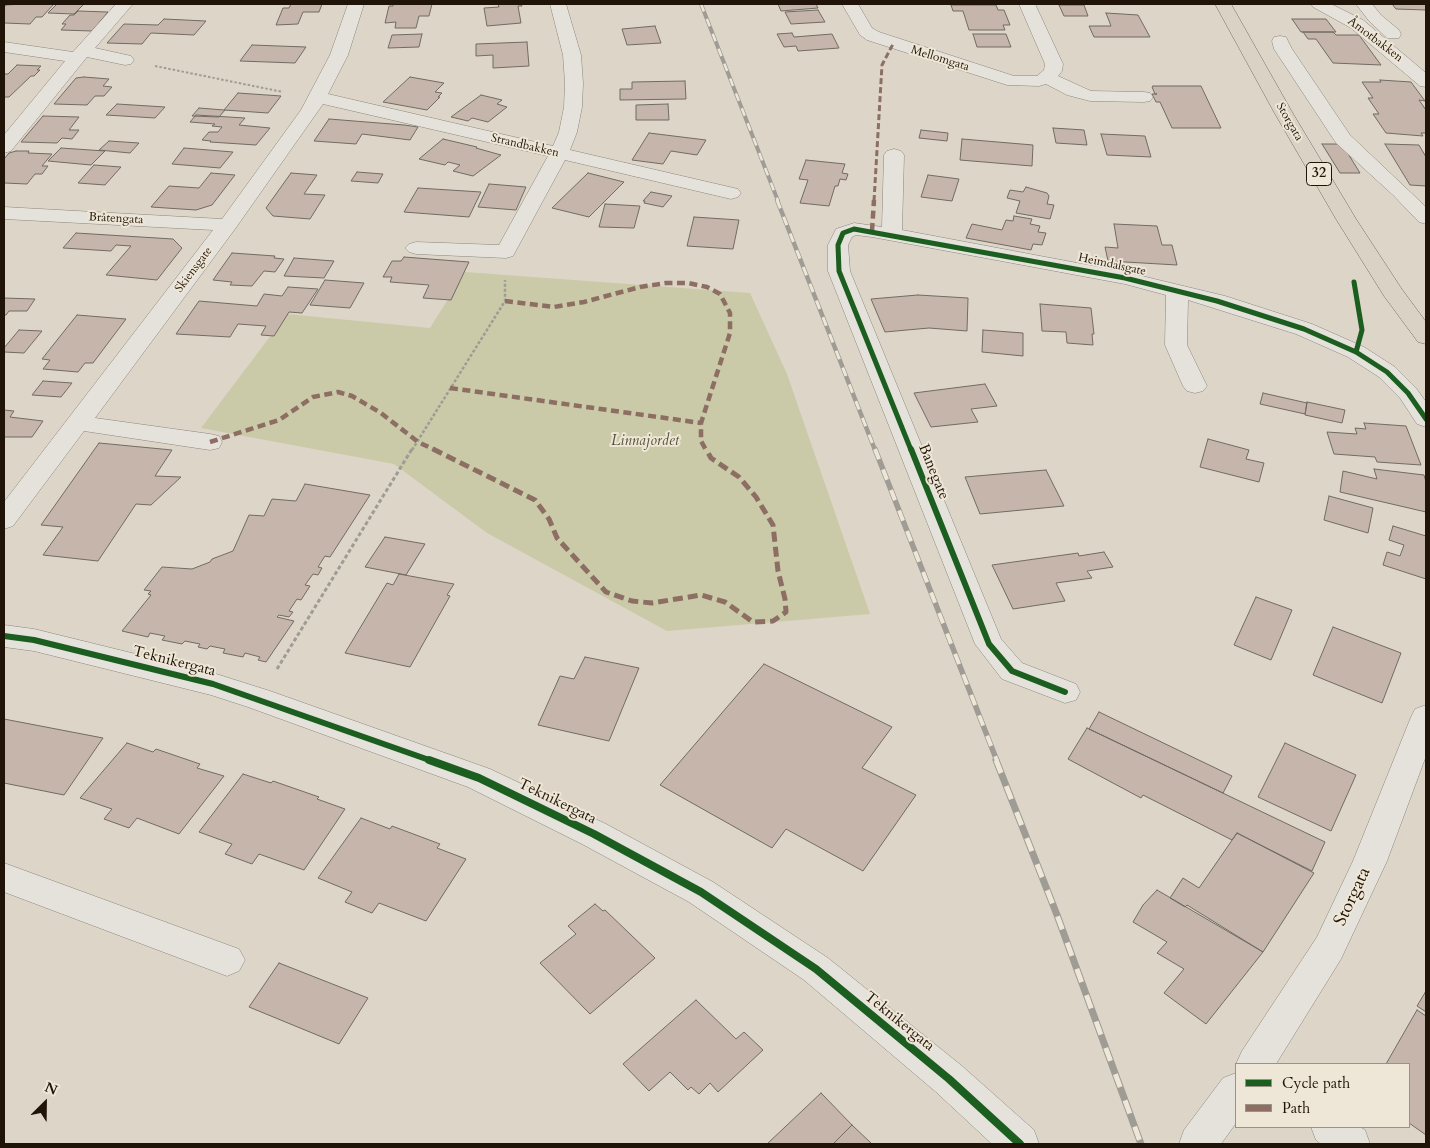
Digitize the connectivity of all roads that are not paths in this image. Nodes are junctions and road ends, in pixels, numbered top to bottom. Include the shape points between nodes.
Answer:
1 (125, 4) edge
2 (356, 4) edge
3 (558, 4) edge
4 (850, 4) edge
5 (1027, 4) edge
6 (1223, 4) edge
7 (1320, 4) edge
8 (1364, 4) edge
9 (1280, 41) dead end
10 (1404, 43) dead end
11 (4, 47) edge
12 (80, 54) junction
13 (125, 60) road end
14 (1047, 78) junction
15 (1426, 82) edge
16 (318, 97) junction
17 (1144, 97) dead end
18 (4, 147) edge
19 (559, 154) junction
20 (894, 155) dead end
21 (731, 193) dead end
22 (4, 213) edge
23 (1426, 218) edge
24 (228, 225) junction
25 (854, 229) joint
26 (892, 235) junction
27 (416, 248) dead end
28 (1177, 291) junction
29 (1426, 337) edge
30 (1195, 386) dead end
31 (1426, 419) edge
32 (79, 422) junction
33 (210, 442) dead end
34 (4, 520) edge
35 (4, 636) edge
36 (1065, 692) dead end
37 (1426, 717) edge
38 (4, 877) edge
39 (226, 960) dead end
40 (1256, 1063) edge
41 (1235, 1092) edge
42 (1331, 1128) edge
43 (1020, 1144) edge
44 (1198, 1144) edge
45 (1352, 1144) edge

1 - 12 street
2 - 16 street, Skiensgate via 339,55
3 - 19 street via 572,55 574,83 571,116
4 - 14 street, Mellomgata via 866,31 893,44 1013,81
5 - 14 street via 1054,64
6 - 29 main road, Storgata / 32 via 1346,220
7 - 15 street, Åmotbakken via 1357,24
8 - 10 street
9 - 23 street via 1343,139
11 - 12 street
12 - 13 street
12 - 18 street
14 - 17 street via 1090,96
16 - 19 street, Strandbakken
16 - 24 street, Skiensgate
19 - 21 street, Strandbakken
19 - 27 street via 506,252
20 - 26 street
22 - 24 street, Bråtengata
24 - 32 street, Skiensgate
25 - 26 street, Heimdalsgate
25 - 36 street, Banegate via 843,233 838,245 838,271 989,644 1012,671
26 - 28 street, Heimdalsgate via 1126,278
28 - 30 street via 1176,345
28 - 31 street, Heimdalsgate via 1304,328 1356,352 1387,372 1408,393
32 - 33 street
32 - 34 street, Skiensgate
35 - 43 street, Teknikergata via 34,640 213,684 259,699 479,778 594,834 700,892 816,970 949,1079
37 - 40 street, Storgata via 1370,861 1329,948
38 - 39 street
41 - 44 street
42 - 45 street

